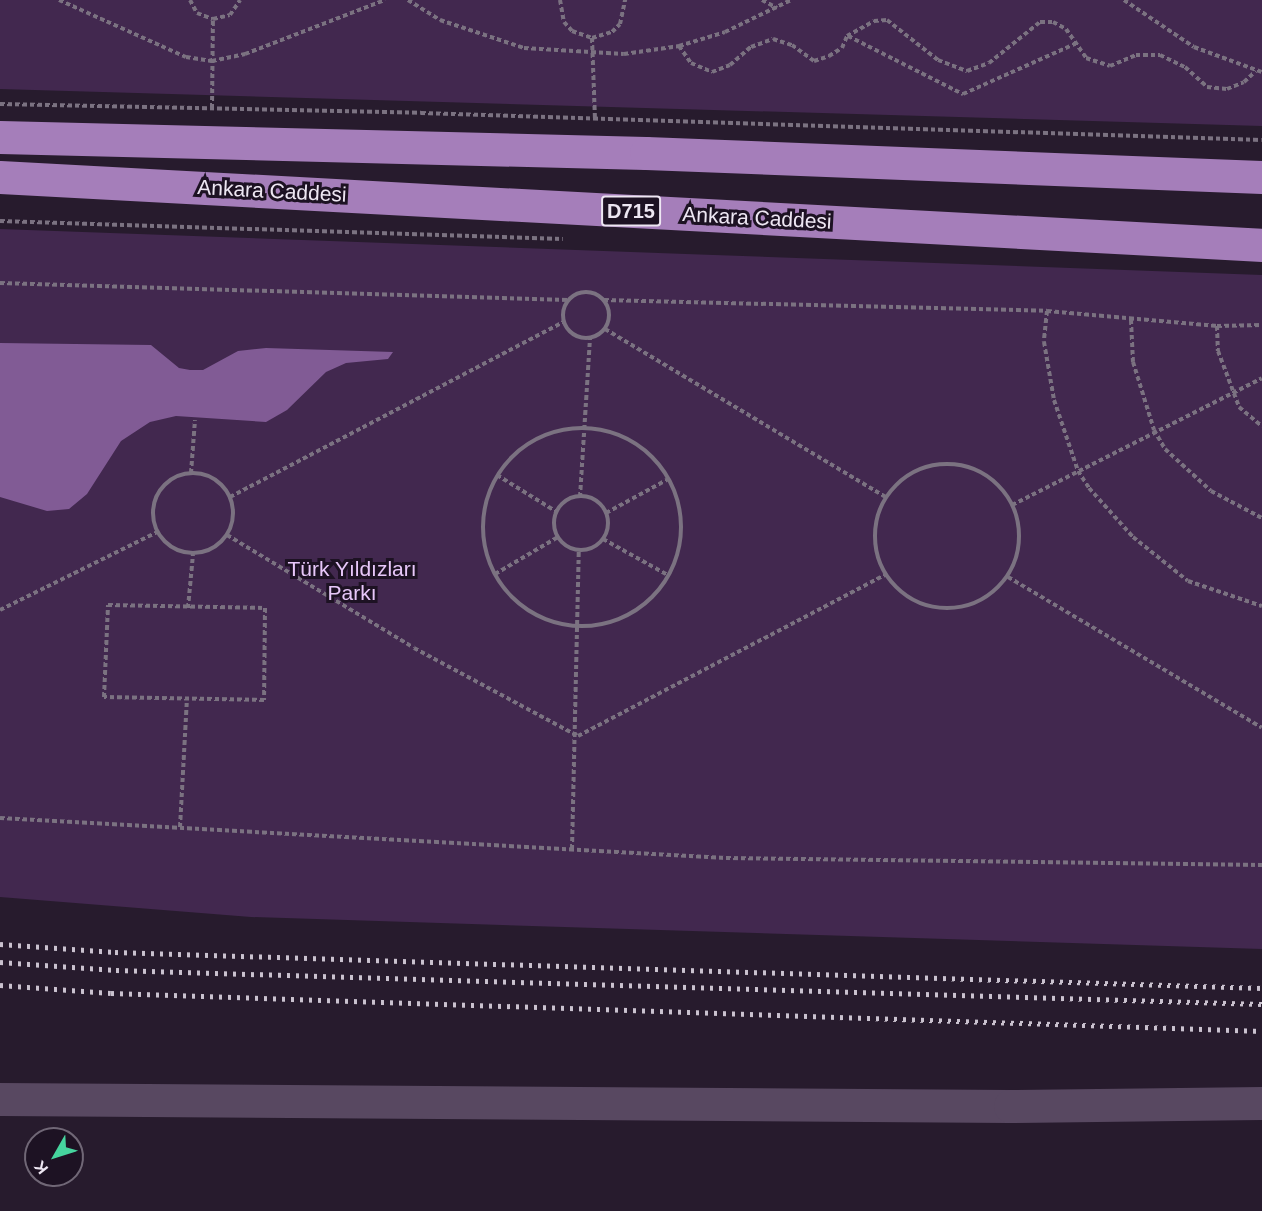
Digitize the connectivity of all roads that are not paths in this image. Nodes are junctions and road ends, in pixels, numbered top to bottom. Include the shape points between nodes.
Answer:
1 (0, 137) edge
2 (0, 177) edge
3 (1262, 177) edge
4 (1262, 245) edge
5 (0, 1099) edge
6 (1262, 1103) edge

1 - 3 highway via 646,153
2 - 4 highway, Ankara Caddesi / D715
5 - 6 street via 998,1106

